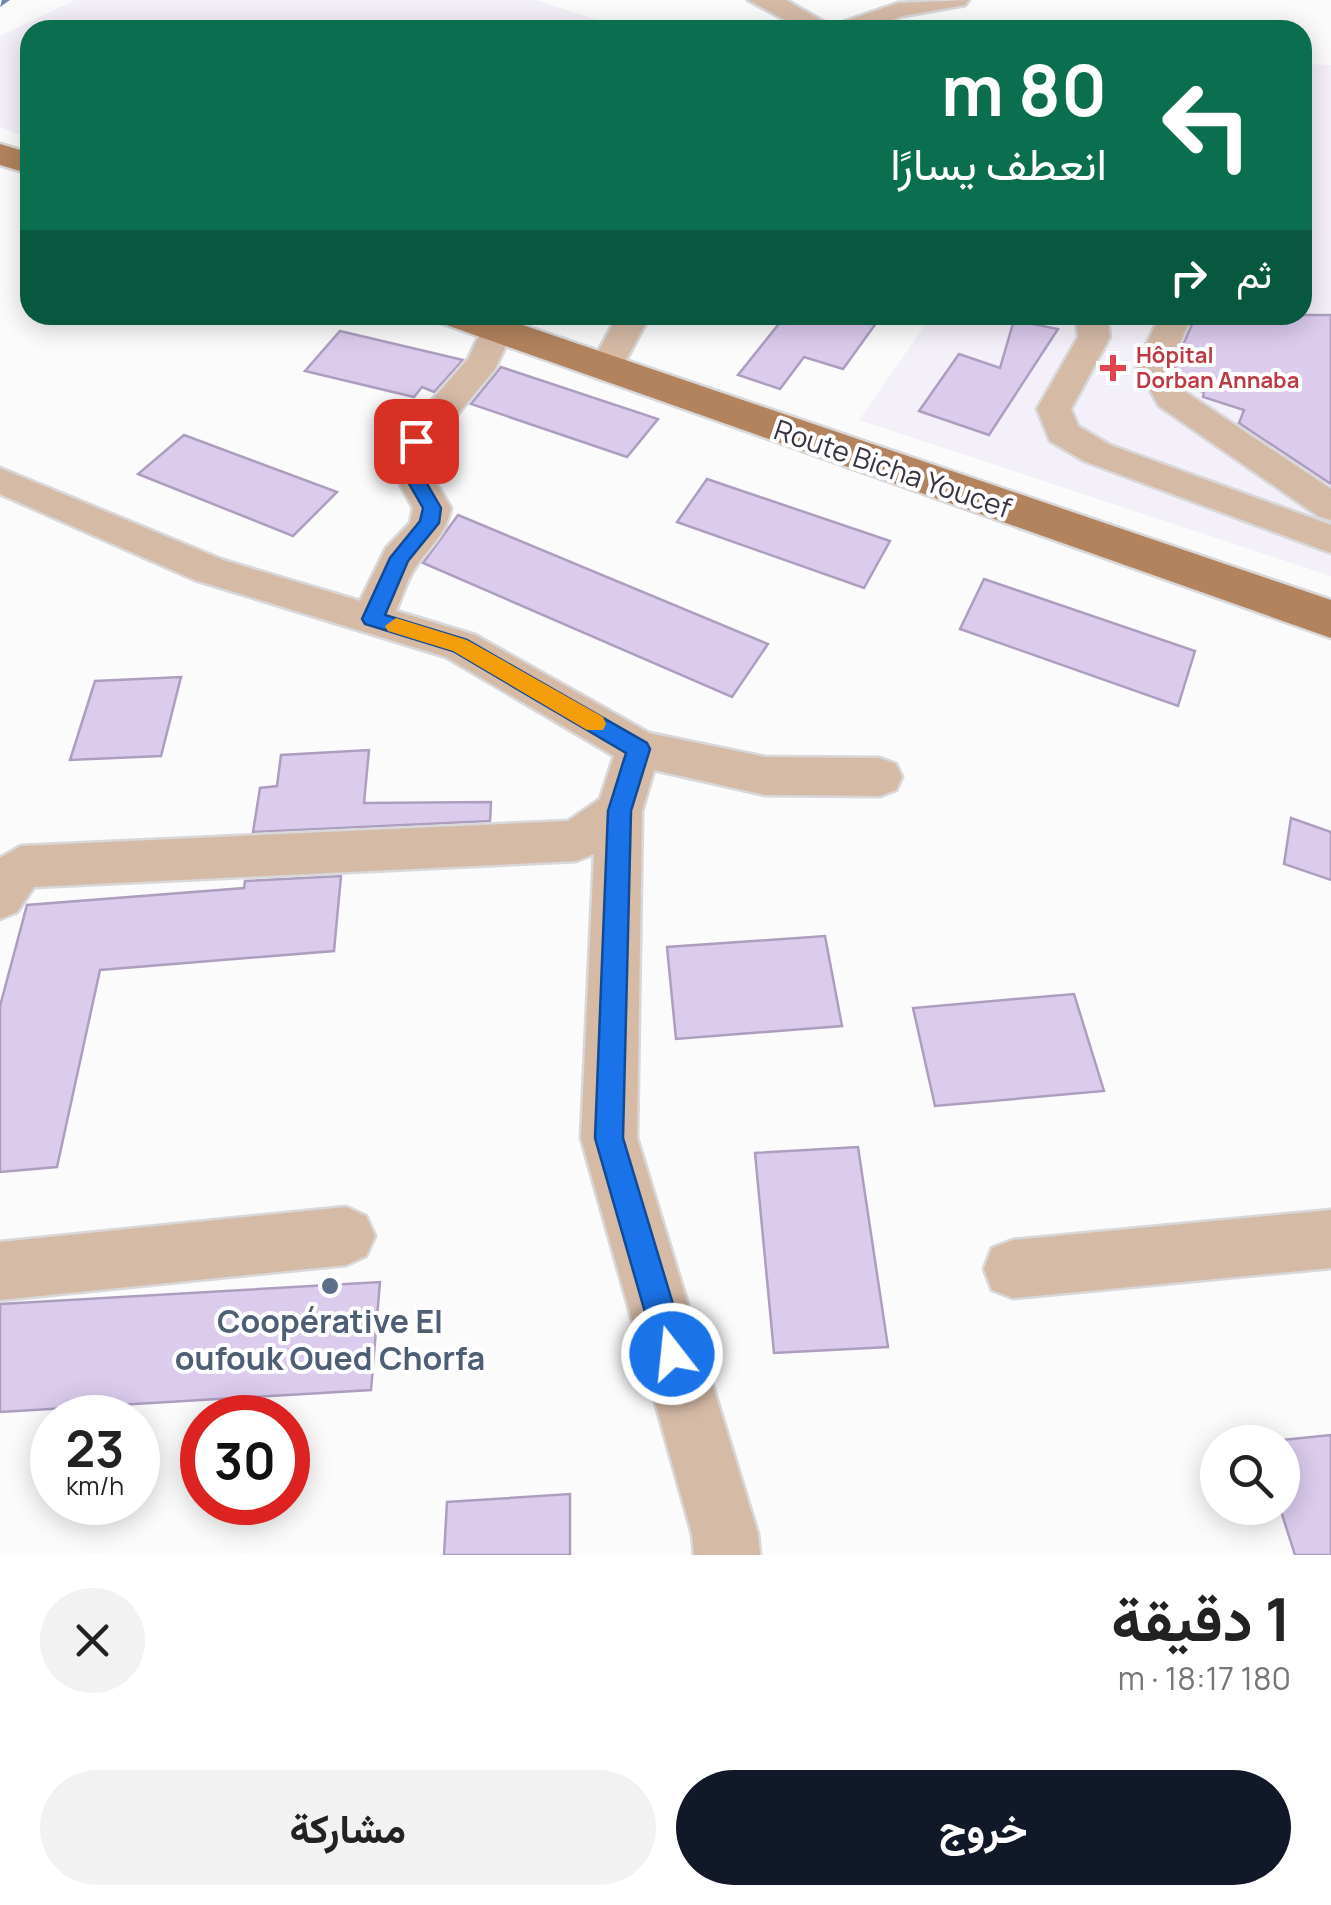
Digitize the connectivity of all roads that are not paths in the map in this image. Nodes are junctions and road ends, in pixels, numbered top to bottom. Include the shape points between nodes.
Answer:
1 (760, 0) edge
2 (958, 0) edge
3 (804, 20) edge
4 (869, 20) edge
5 (483, 325) edge
6 (629, 325) edge
7 (1092, 325) edge
8 (1171, 325) edge
9 (497, 330) junction
10 (606, 368) junction
11 (0, 480) edge
12 (1331, 507) edge
13 (1331, 539) edge
14 (372, 619) junction
15 (1331, 619) edge
16 (639, 749) junction
17 (880, 777) dead end
18 (619, 811) junction
19 (0, 896) edge
20 (346, 1236) dead end
21 (1331, 1238) edge
22 (1014, 1269) dead end
23 (0, 1271) edge
24 (727, 1555) edge

1 - 3 street
2 - 4 street
5 - 9 main road, Route Bicha Youcef
6 - 10 street
7 - 13 street via 1094,338 1054,408 1063,432 1097,453
8 - 12 street via 1153,366 1170,398
9 - 10 main road, Route Bicha Youcef
9 - 14 street via 483,362 416,441 409,468 432,508 429,523 400,558
10 - 15 main road, Route Bicha Youcef
11 - 14 street via 209,570
14 - 16 street via 460,646
16 - 17 street via 765,776
16 - 18 street
18 - 19 street via 576,840 21,866
18 - 24 street via 609,1138
20 - 23 street
21 - 22 street

